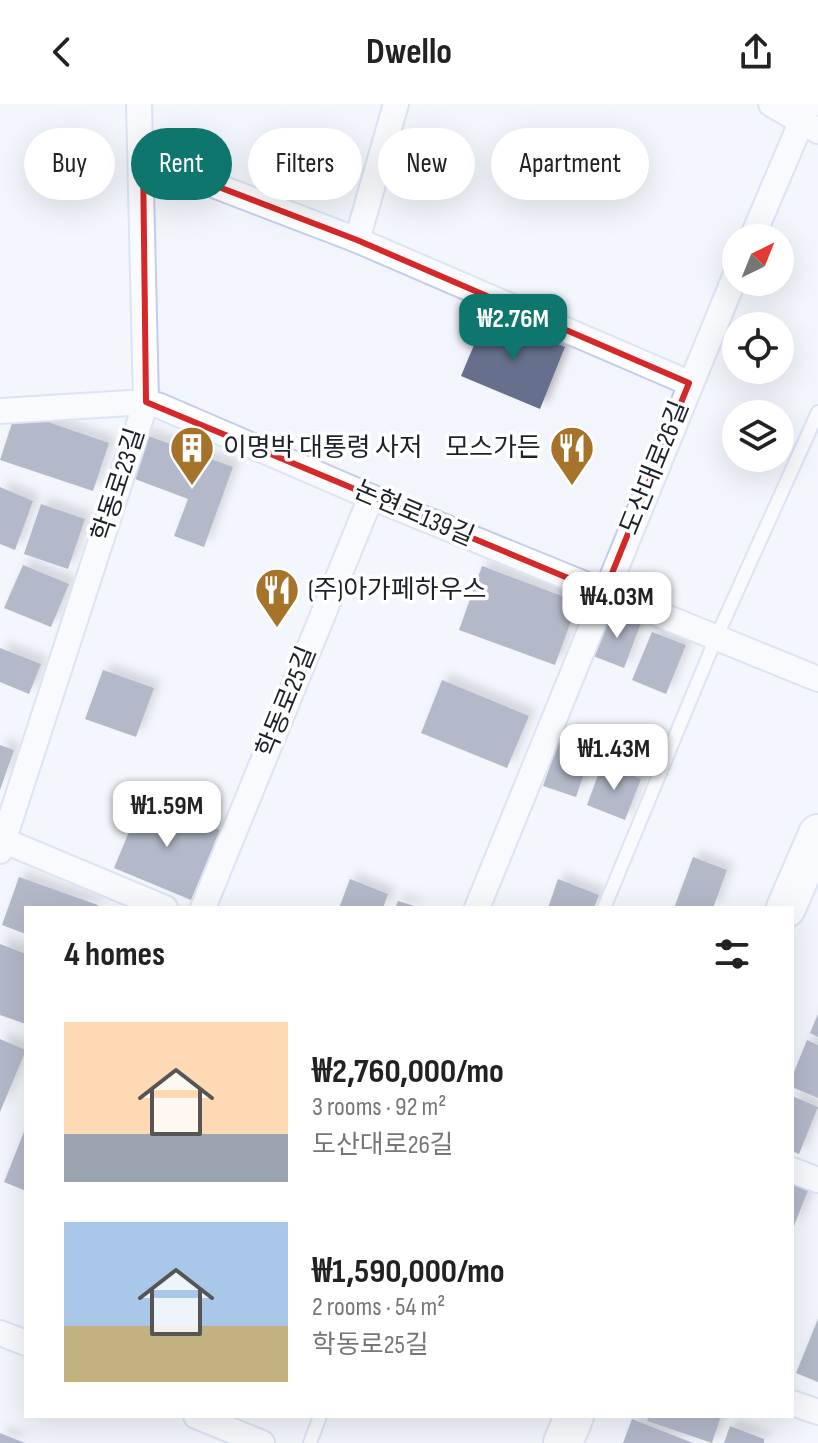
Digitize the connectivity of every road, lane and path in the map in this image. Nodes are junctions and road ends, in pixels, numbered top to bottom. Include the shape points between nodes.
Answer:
1 (139, 104) edge
2 (396, 104) edge
3 (771, 104) edge
4 (809, 119) edge
5 (141, 128) edge
6 (232, 192) edge
7 (144, 200) edge
8 (759, 224) edge
9 (357, 240) junction
10 (727, 296) edge
11 (689, 383) junction
12 (146, 402) junction
13 (0, 411) edge
14 (818, 412) edge
15 (371, 497) junction
16 (604, 593) junction
17 (716, 638) junction
18 (818, 679) edge
19 (1, 843) edge
20 (814, 854) edge
21 (160, 906) edge
22 (204, 906) edge
23 (478, 906) edge
24 (605, 906) edge
25 (787, 906) edge
26 (794, 1171) edge
27 (818, 1180) edge
28 (0, 1333) edge
29 (24, 1342) edge
30 (794, 1404) edge
31 (818, 1412) edge
32 (202, 1418) edge
33 (319, 1418) edge
34 (573, 1418) edge
35 (262, 1443) edge
36 (310, 1443) edge
37 (563, 1443) edge

1 - 5 street, 학동로23길
2 - 9 street
3 - 4 street
4 - 8 street
6 - 9 street, 도산대로26길
7 - 12 street, 학동로23길
9 - 11 street, 도산대로26길
10 - 11 street, 도산대로26길
11 - 16 street, 도산대로26길
12 - 13 street, 논현로139길
12 - 15 street, 논현로139길
12 - 19 street, 학동로23길
14 - 17 lane
15 - 16 street, 논현로139길
15 - 22 street, 학동로25길
16 - 17 street, 논현로139길
16 - 23 street, 도산대로26길
17 - 18 street, 논현로139길
17 - 24 lane
19 - 21 street
20 - 25 main road
26 - 27 street
28 - 29 street
30 - 31 street
32 - 35 street
33 - 36 lane
34 - 37 main road

